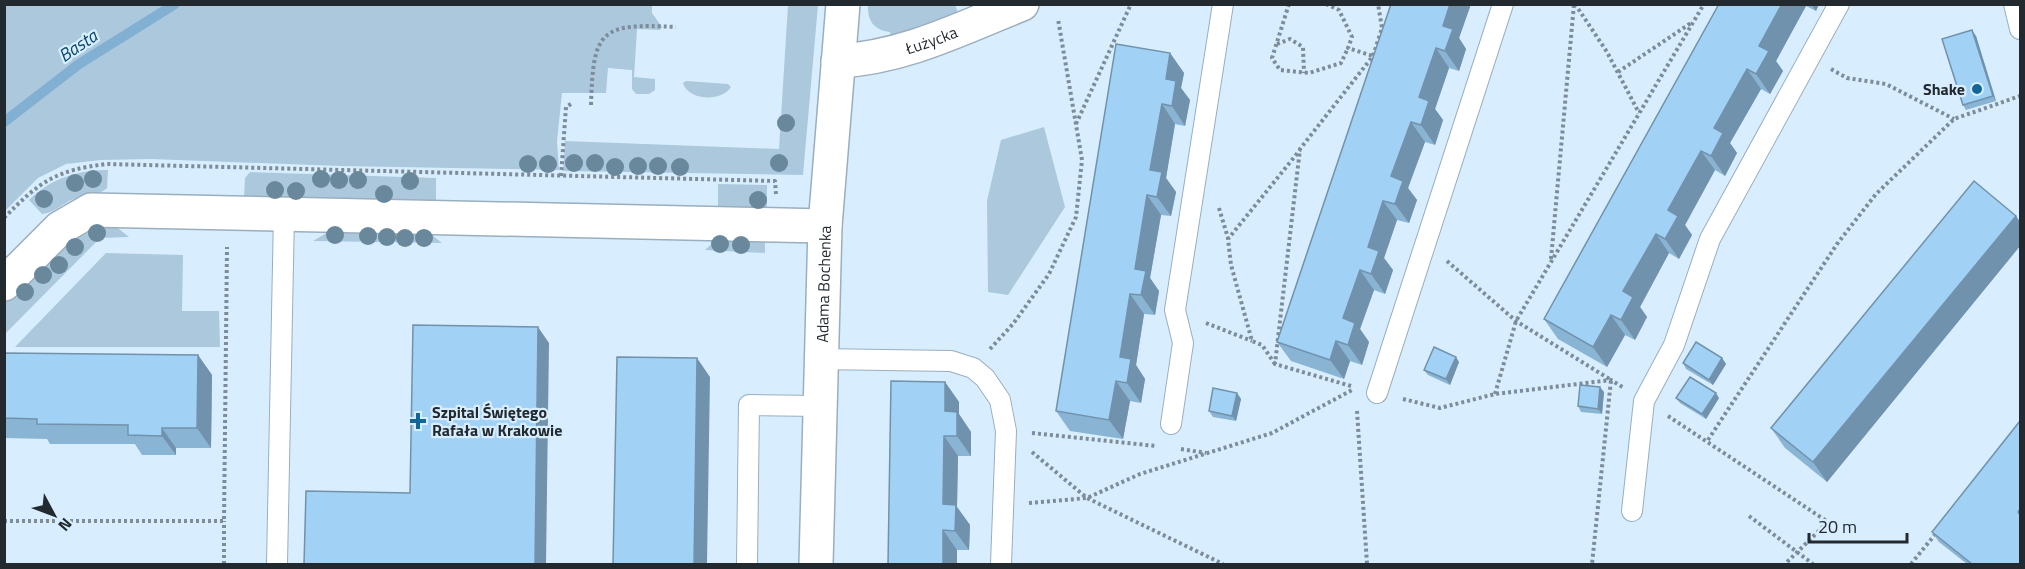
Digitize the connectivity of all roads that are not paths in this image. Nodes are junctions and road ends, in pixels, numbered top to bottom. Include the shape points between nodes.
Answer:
1 (843, 4) edge
2 (1022, 4) edge
3 (1222, 4) edge
4 (1503, 4) edge
5 (1839, 4) edge
6 (2014, 4) edge
7 (2020, 29) edge
8 (838, 61) junction
9 (284, 214) junction
10 (825, 226) junction
11 (4, 284) edge
12 (819, 359) junction
13 (1377, 393) road end
14 (819, 406) junction
15 (1171, 424) dead end
16 (1632, 511) dead end
17 (277, 564) edge
18 (747, 564) edge
19 (816, 564) edge
20 (1001, 564) edge

1 - 8 street, Adama Bochenka
2 - 8 street, Łużycka via 904,51
3 - 15 lane via 1175,310 1183,343
4 - 13 lane
5 - 16 lane via 1710,239 1674,345 1644,401
6 - 7 lane
8 - 10 street, Adama Bochenka
9 - 10 street
9 - 11 street via 91,210 60,228
9 - 17 lane
10 - 12 street, Adama Bochenka
12 - 14 street, Adama Bochenka
12 - 20 lane via 951,361 973,368 985,378 1000,400 1006,431
14 - 18 lane via 749,405
14 - 19 street, Adama Bochenka

